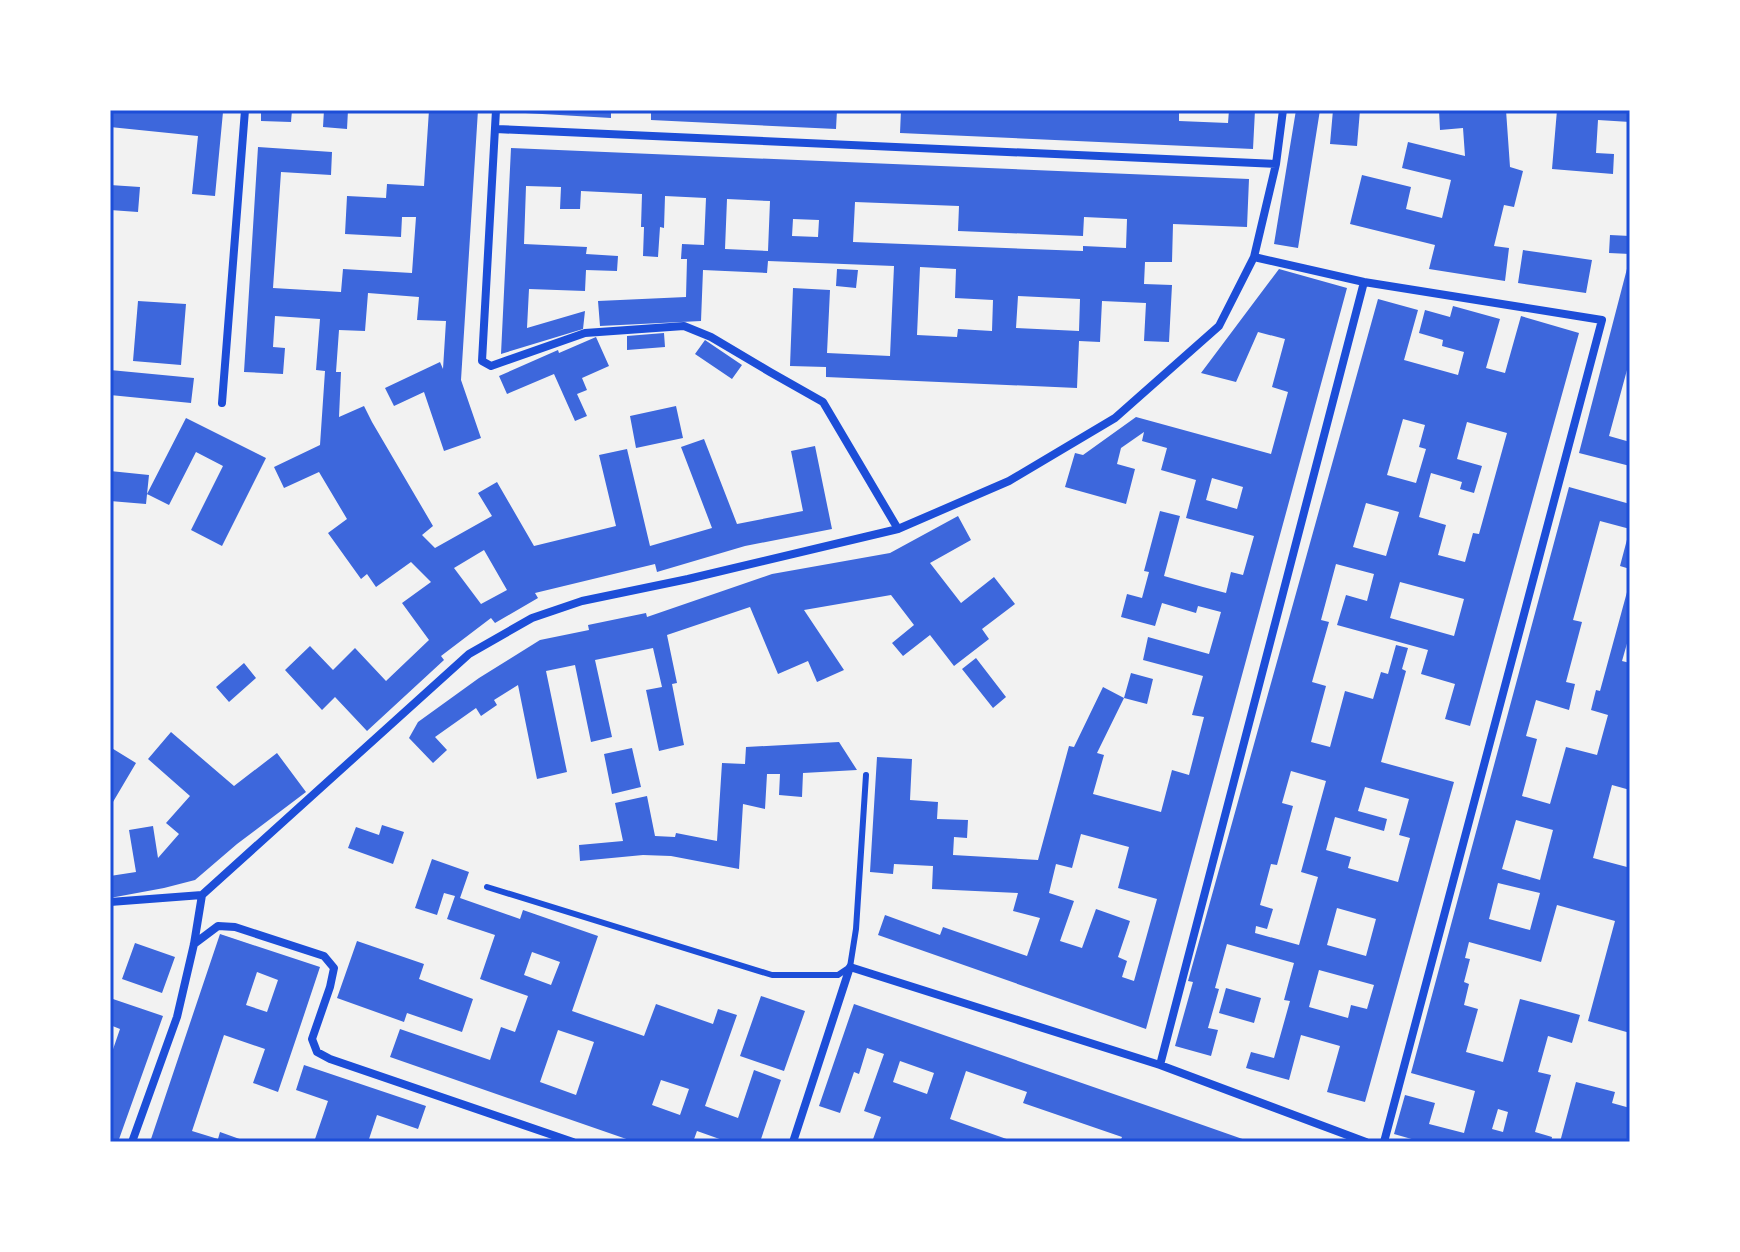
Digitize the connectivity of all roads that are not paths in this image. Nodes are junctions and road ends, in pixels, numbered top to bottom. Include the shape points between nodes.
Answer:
1 (245, 110) edge
2 (496, 110) edge
3 (1283, 110) edge
4 (496, 129) junction
5 (1276, 164) junction
6 (1254, 257) junction
7 (1364, 282) junction
8 (222, 403) dead end
9 (898, 529) junction
10 (866, 775) dead end
11 (487, 887) dead end
12 (202, 895) junction
13 (110, 902) edge
14 (194, 944) junction
15 (850, 967) junction
16 (1160, 1065) junction
17 (132, 1142) edge
18 (573, 1142) edge
19 (793, 1142) edge
20 (1366, 1142) edge
21 (1384, 1142) edge

1 - 8 street
2 - 4 street
3 - 5 street
4 - 5 street
4 - 9 street via 482,361 491,366 585,333 684,326 823,402
5 - 6 street
6 - 7 street
6 - 9 street via 1219,326 1115,418 1009,481
7 - 16 street
7 - 21 street via 1602,320
9 - 12 street via 582,601 532,618 469,654
10 - 15 lane
11 - 15 lane via 772,975 838,975
12 - 13 street
12 - 14 street
14 - 17 street via 177,1017
14 - 18 street via 218,926 235,927 324,956 334,968 312,1039 317,1052
15 - 16 street
15 - 19 street
16 - 20 street

